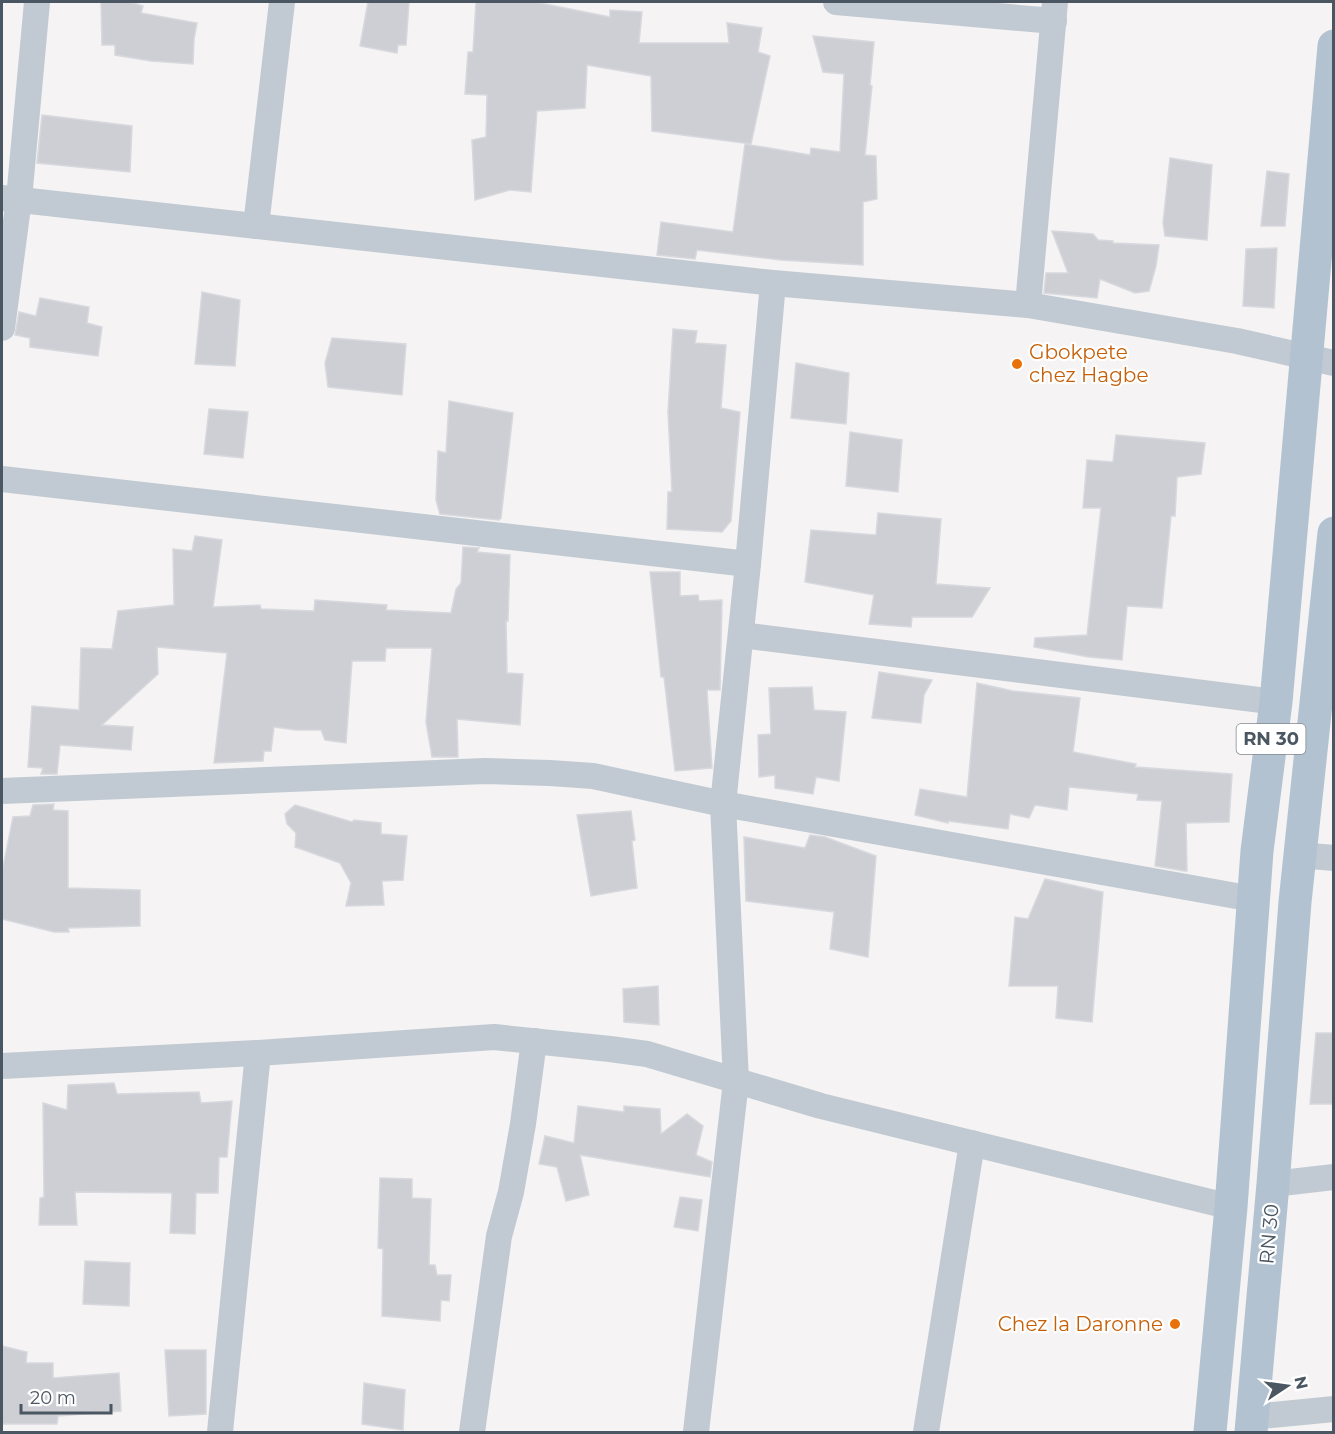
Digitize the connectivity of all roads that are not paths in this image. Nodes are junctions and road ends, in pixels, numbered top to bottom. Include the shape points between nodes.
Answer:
1 (38, 2) edge
2 (282, 2) edge
3 (836, 2) edge
4 (1055, 11) edge
5 (1334, 46) edge
6 (10, 198) edge
7 (256, 226) junction
8 (773, 283) junction
9 (1028, 305) junction
10 (2, 328) edge
11 (1320, 360) edge
12 (2, 479) edge
13 (1334, 533) edge
14 (748, 564) junction
15 (741, 635) junction
16 (1276, 702) junction
17 (2, 791) edge
18 (723, 804) junction
19 (1299, 855) junction
20 (1334, 858) edge
21 (1253, 899) junction
22 (534, 1041) junction
23 (258, 1053) junction
24 (2, 1066) edge
25 (736, 1081) junction
26 (972, 1143) junction
27 (1334, 1178) edge
28 (1273, 1184) junction
29 (1231, 1206) junction
30 (1334, 1409) edge
31 (1252, 1425) edge
32 (220, 1432) edge
33 (472, 1432) edge
34 (696, 1432) edge
35 (926, 1432) edge
36 (1210, 1432) edge

1 - 6 street
2 - 7 street
3 - 4 street
4 - 9 street
5 - 11 main road, RN 30
6 - 7 street
6 - 10 street
7 - 8 street
8 - 9 street
8 - 14 street
9 - 11 street via 1237,341
11 - 16 main road, RN 30
12 - 14 street
13 - 19 main road, RN 30 / RN 30
14 - 15 street
15 - 16 street
15 - 18 street
16 - 21 main road, RN 30
17 - 18 street via 485,771 593,776
18 - 21 street
18 - 25 street
19 - 20 street
19 - 28 main road, RN 30 / RN 30
21 - 29 main road, RN 30
22 - 23 street via 494,1037
22 - 25 street via 647,1054
22 - 33 street via 511,1192 499,1236
23 - 24 street
23 - 32 street
25 - 26 street
25 - 34 street
26 - 29 street
26 - 35 street
27 - 28 street
28 - 31 main road, RN 30 / RN 30
29 - 36 main road, RN 30
30 - 31 street

